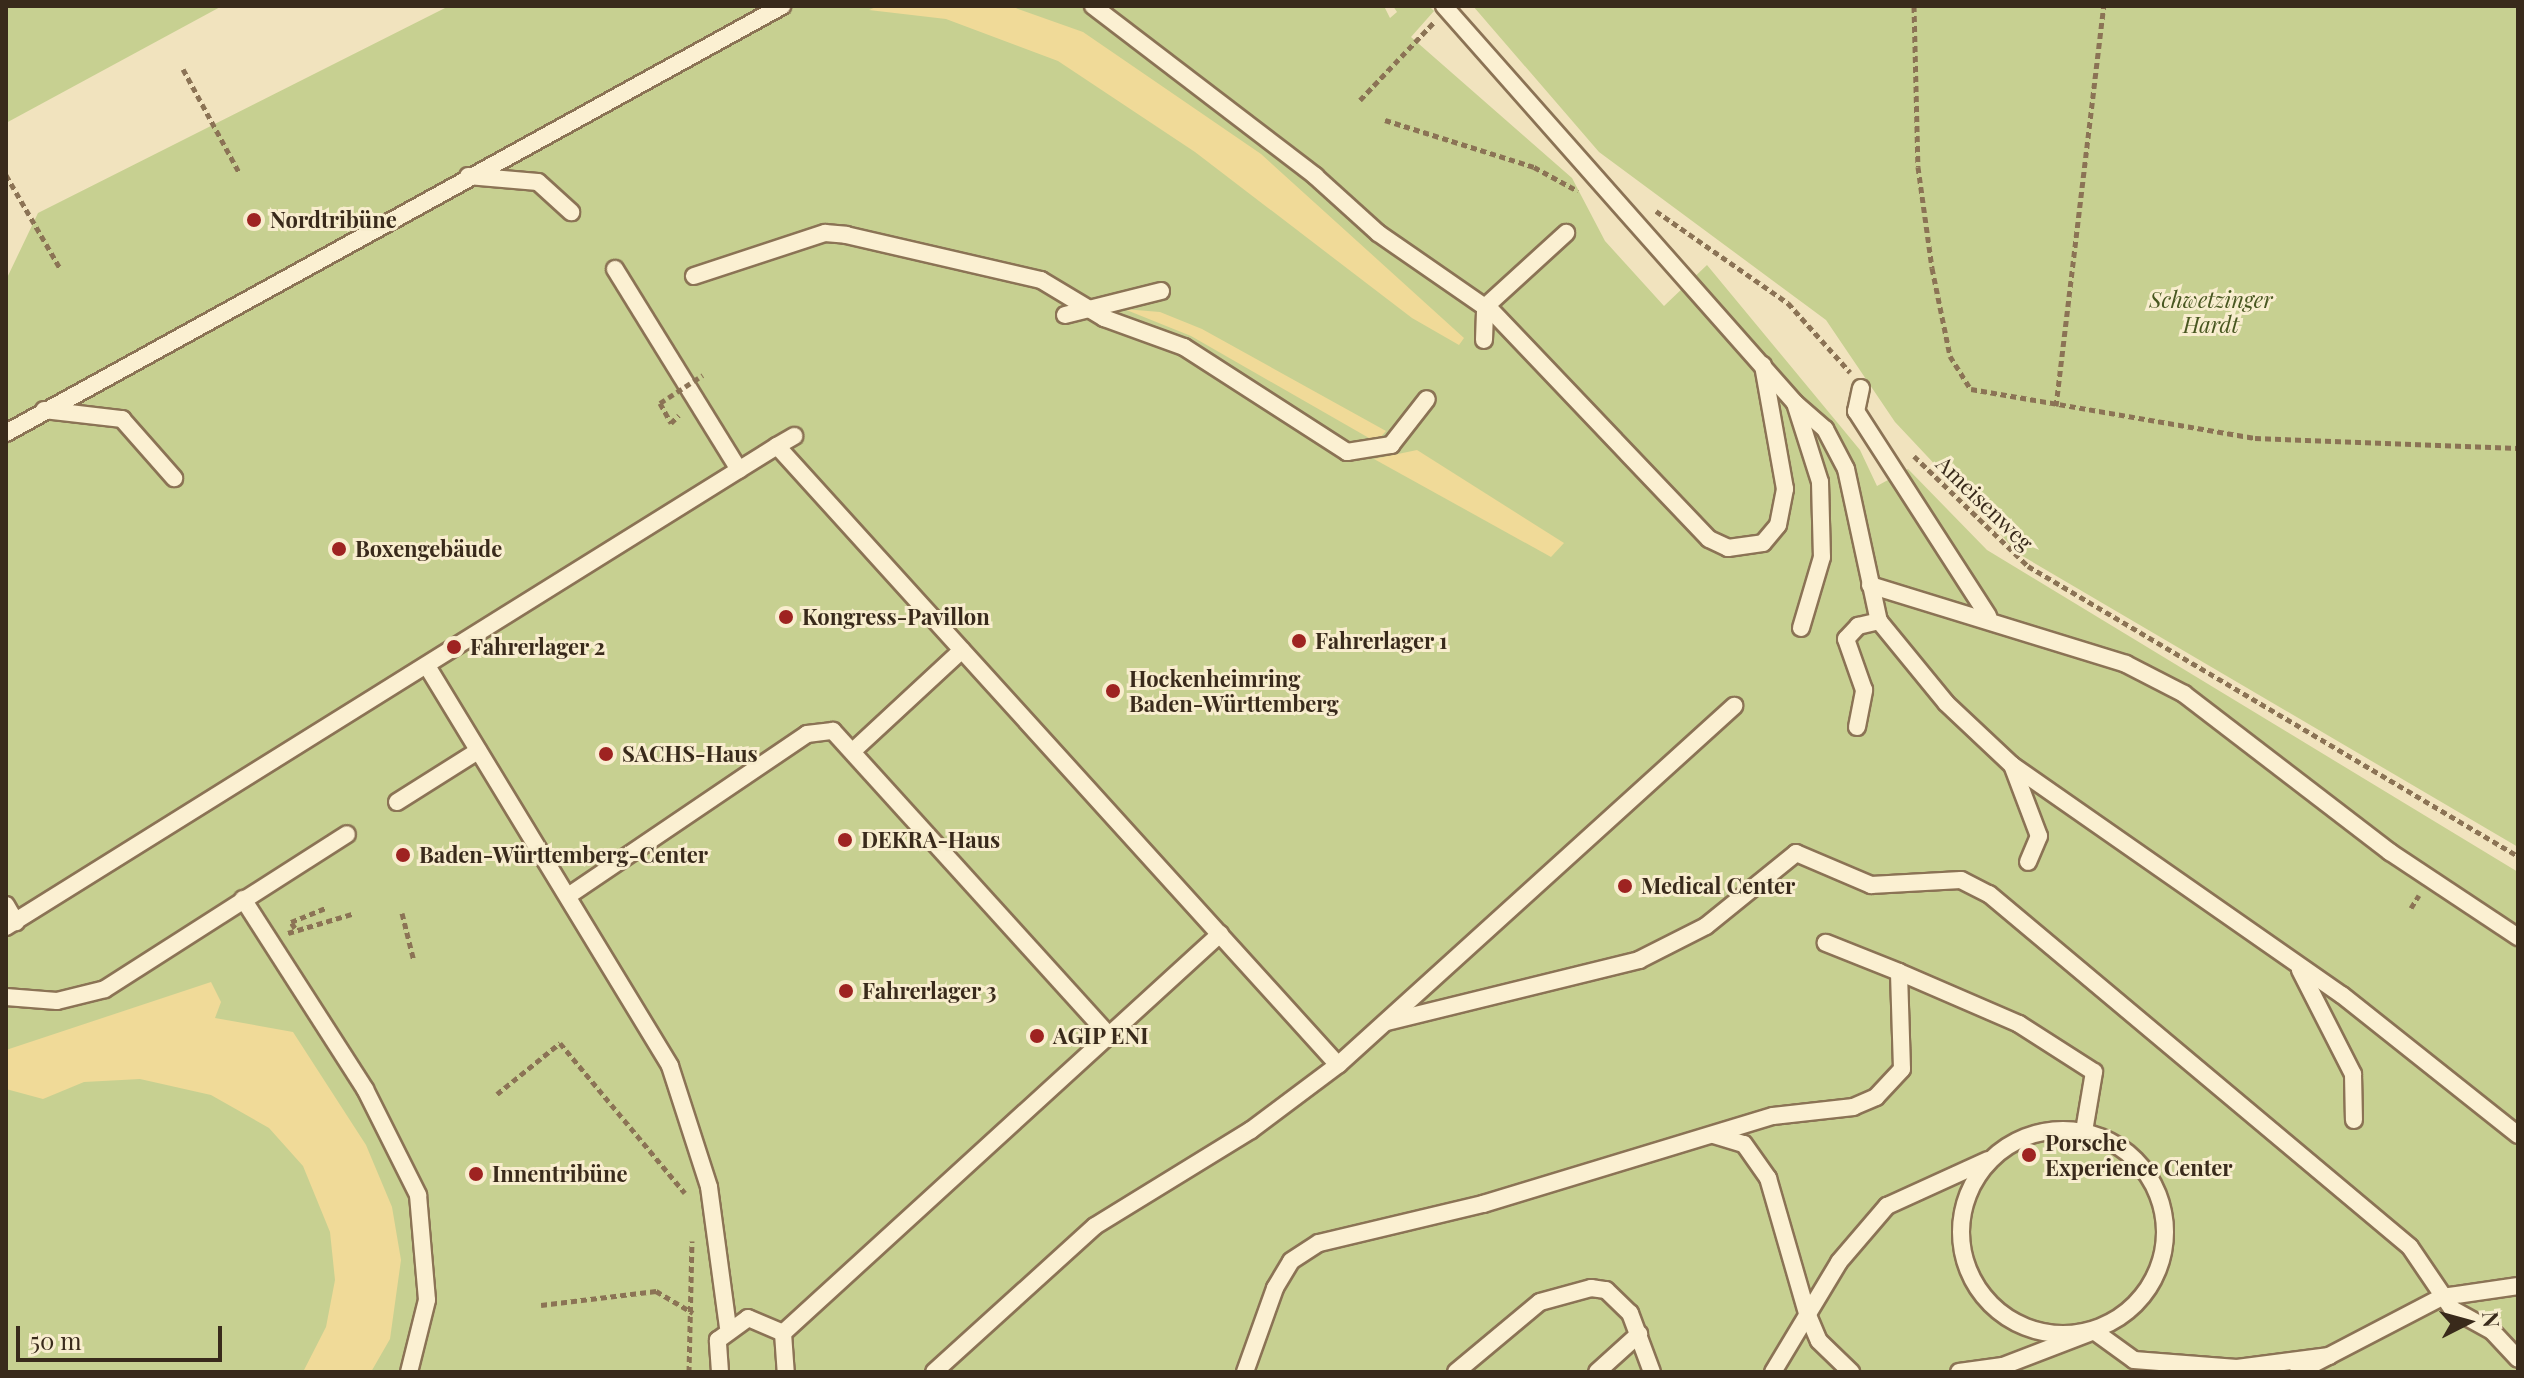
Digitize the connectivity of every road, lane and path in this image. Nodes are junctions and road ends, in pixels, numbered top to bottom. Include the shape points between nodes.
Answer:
1 (782, 6) edge
2 (1093, 6) edge
3 (1914, 6) edge
4 (2104, 6) edge
5 (1445, 8) edge
6 (183, 69) dead end
7 (1360, 100) dead end
8 (1385, 120) dead end
9 (239, 172) dead end
10 (6, 175) edge
11 (467, 176) junction
12 (1641, 201) dead end
13 (1613, 206) junction
14 (571, 212) dead end
15 (1566, 233) dead end
16 (60, 268) dead end
17 (615, 269) dead end
18 (694, 276) dead end
19 (1161, 291) dead end
20 (1090, 307) junction
21 (1487, 308) junction
22 (1065, 315) dead end
23 (1484, 340) dead end
24 (1761, 360) junction
25 (703, 375) dead end
26 (1861, 388) joint
27 (1427, 399) dead end
28 (670, 401) dead end
29 (1795, 403) junction
30 (2056, 406) junction
31 (44, 410) junction
32 (6, 433) edge
33 (794, 436) dead end
34 (777, 446) junction
35 (1906, 448) dead end
36 (2518, 448) edge
37 (739, 470) junction
38 (174, 478) dead end
39 (1870, 585) junction
40 (1988, 616) junction
41 (1879, 621) junction
42 (1801, 628) dead end
43 (962, 650) junction
44 (427, 666) junction
45 (1734, 706) dead end
46 (1857, 727) dead end
47 (854, 750) junction
48 (478, 751) junction
49 (2012, 765) junction
50 (397, 802) dead end
51 (347, 834) dead end
52 (2518, 856) edge
53 (2028, 862) dead end
54 (568, 896) junction
55 (243, 899) junction
56 (6, 905) edge
57 (325, 908) dead end
58 (402, 913) dead end
59 (11, 925) edge
60 (295, 928) dead end
61 (1220, 934) junction
62 (2518, 937) edge
63 (1826, 943) dead end
64 (414, 961) dead end
65 (2297, 965) junction
66 (1899, 972) junction
67 (8, 1000) edge
68 (1385, 1022) junction
69 (1108, 1034) junction
70 (1338, 1065) junction
71 (497, 1094) dead end
72 (2354, 1120) dead end
73 (2084, 1131) junction
74 (1714, 1135) junction
75 (2518, 1135) edge
76 (1989, 1160) junction
77 (692, 1206) dead end
78 (692, 1236) dead end
79 (2518, 1286) edge
80 (2442, 1297) junction
81 (541, 1305) dead end
82 (693, 1313) junction
83 (1807, 1313) junction
84 (728, 1327) junction
85 (2094, 1331) junction
86 (783, 1333) junction
87 (1639, 1334) junction
88 (2329, 1356) junction
89 (2518, 1359) edge
90 (409, 1372) edge
91 (689, 1372) edge
92 (720, 1372) edge
93 (786, 1372) edge
94 (934, 1372) edge
95 (1245, 1372) edge
96 (1456, 1372) edge
97 (1597, 1372) edge
98 (1652, 1372) edge
99 (1773, 1372) edge
100 (1851, 1372) edge
101 (1959, 1372) edge
102 (2298, 1372) edge

1 - 11 lane
2 - 21 lane via 1315,176 1378,233
3 - 30 path via 1918,167 1950,356 1971,389
4 - 30 path
5 - 7 path
5 - 13 lane via 1573,147
6 - 9 path
8 - 13 path via 1534,167
10 - 16 path
11 - 14 lane via 523,176
11 - 31 lane
12 - 26 path via 1788,303 1838,352
13 - 24 lane
15 - 21 lane
17 - 37 lane
18 - 20 lane via 825,233 1041,280
19 - 20 lane
20 - 22 lane
20 - 27 lane via 1184,347 1347,452 1391,445
21 - 23 lane
21 - 24 lane via 1709,539 1743,550 1763,543 1778,525 1785,489
24 - 29 lane
25 - 28 path, bridge via 660,403 671,423 680,417
26 - 40 lane via 1856,411
29 - 39 lane via 1825,429 1846,469
29 - 42 lane via 1820,482 1822,557
30 - 36 path via 2255,438
31 - 32 lane
31 - 38 lane via 122,419
33 - 34 lane
34 - 37 lane
34 - 43 lane
35 - 52 path, Ameisenweg via 2028,566
37 - 44 lane
39 - 40 lane
39 - 41 lane
40 - 62 lane via 2126,664 2184,694 2390,852
41 - 46 lane via 1858,626 1846,639 1864,690
41 - 49 lane via 1946,703
43 - 47 lane
43 - 61 lane
44 - 48 lane
44 - 59 lane
45 - 68 lane
47 - 54 lane via 833,731 807,734
47 - 69 lane
48 - 50 lane
48 - 54 lane
49 - 53 lane via 2039,836
49 - 65 lane
51 - 55 lane
54 - 84 lane via 631,994 689,1117 709,1187
55 - 67 lane via 90,995
55 - 90 lane via 365,1089 418,1195 427,1300
56 - 59 lane
57 - 60 path via 291,922
58 - 64 path
61 - 69 lane
61 - 70 lane
63 - 66 lane
65 - 72 lane via 2353,1074
65 - 75 lane
66 - 73 lane via 2019,1024 2094,1072
66 - 74 lane via 1905,1044 1890,1085 1853,1107 1773,1116
68 - 70 lane
68 - 80 lane via 1639,960 1714,921 1796,853 1871,885 1961,880 1989,894 2410,1247
69 - 86 lane
70 - 94 lane via 1260,1124 1095,1226
71 - 77 path via 560,1043
73 - 76 lane via 2050,1130
73 - 85 lane via 2116,1144 2141,1166 2166,1228 2147,1292
74 - 83 lane via 1744,1144 1768,1178
74 - 95 lane via 1483,1204 1319,1243 1291,1261 1275,1288
76 - 83 lane via 1887,1206
76 - 85 lane via 1970,1188 1961,1221 1962,1255 1975,1287 1998,1313 2027,1329
78 - 82 path
79 - 80 lane
80 - 88 lane
80 - 89 lane
81 - 82 path via 656,1291
82 - 91 path
83 - 99 lane
83 - 100 lane via 1827,1352
84 - 86 lane via 761,1318
84 - 92 lane via 715,1353
85 - 88 lane via 2134,1360 2237,1368
85 - 101 lane via 2003,1366
86 - 93 lane
87 - 96 lane via 1606,1290 1574,1289 1540,1302
87 - 97 lane
87 - 98 lane
88 - 102 lane

